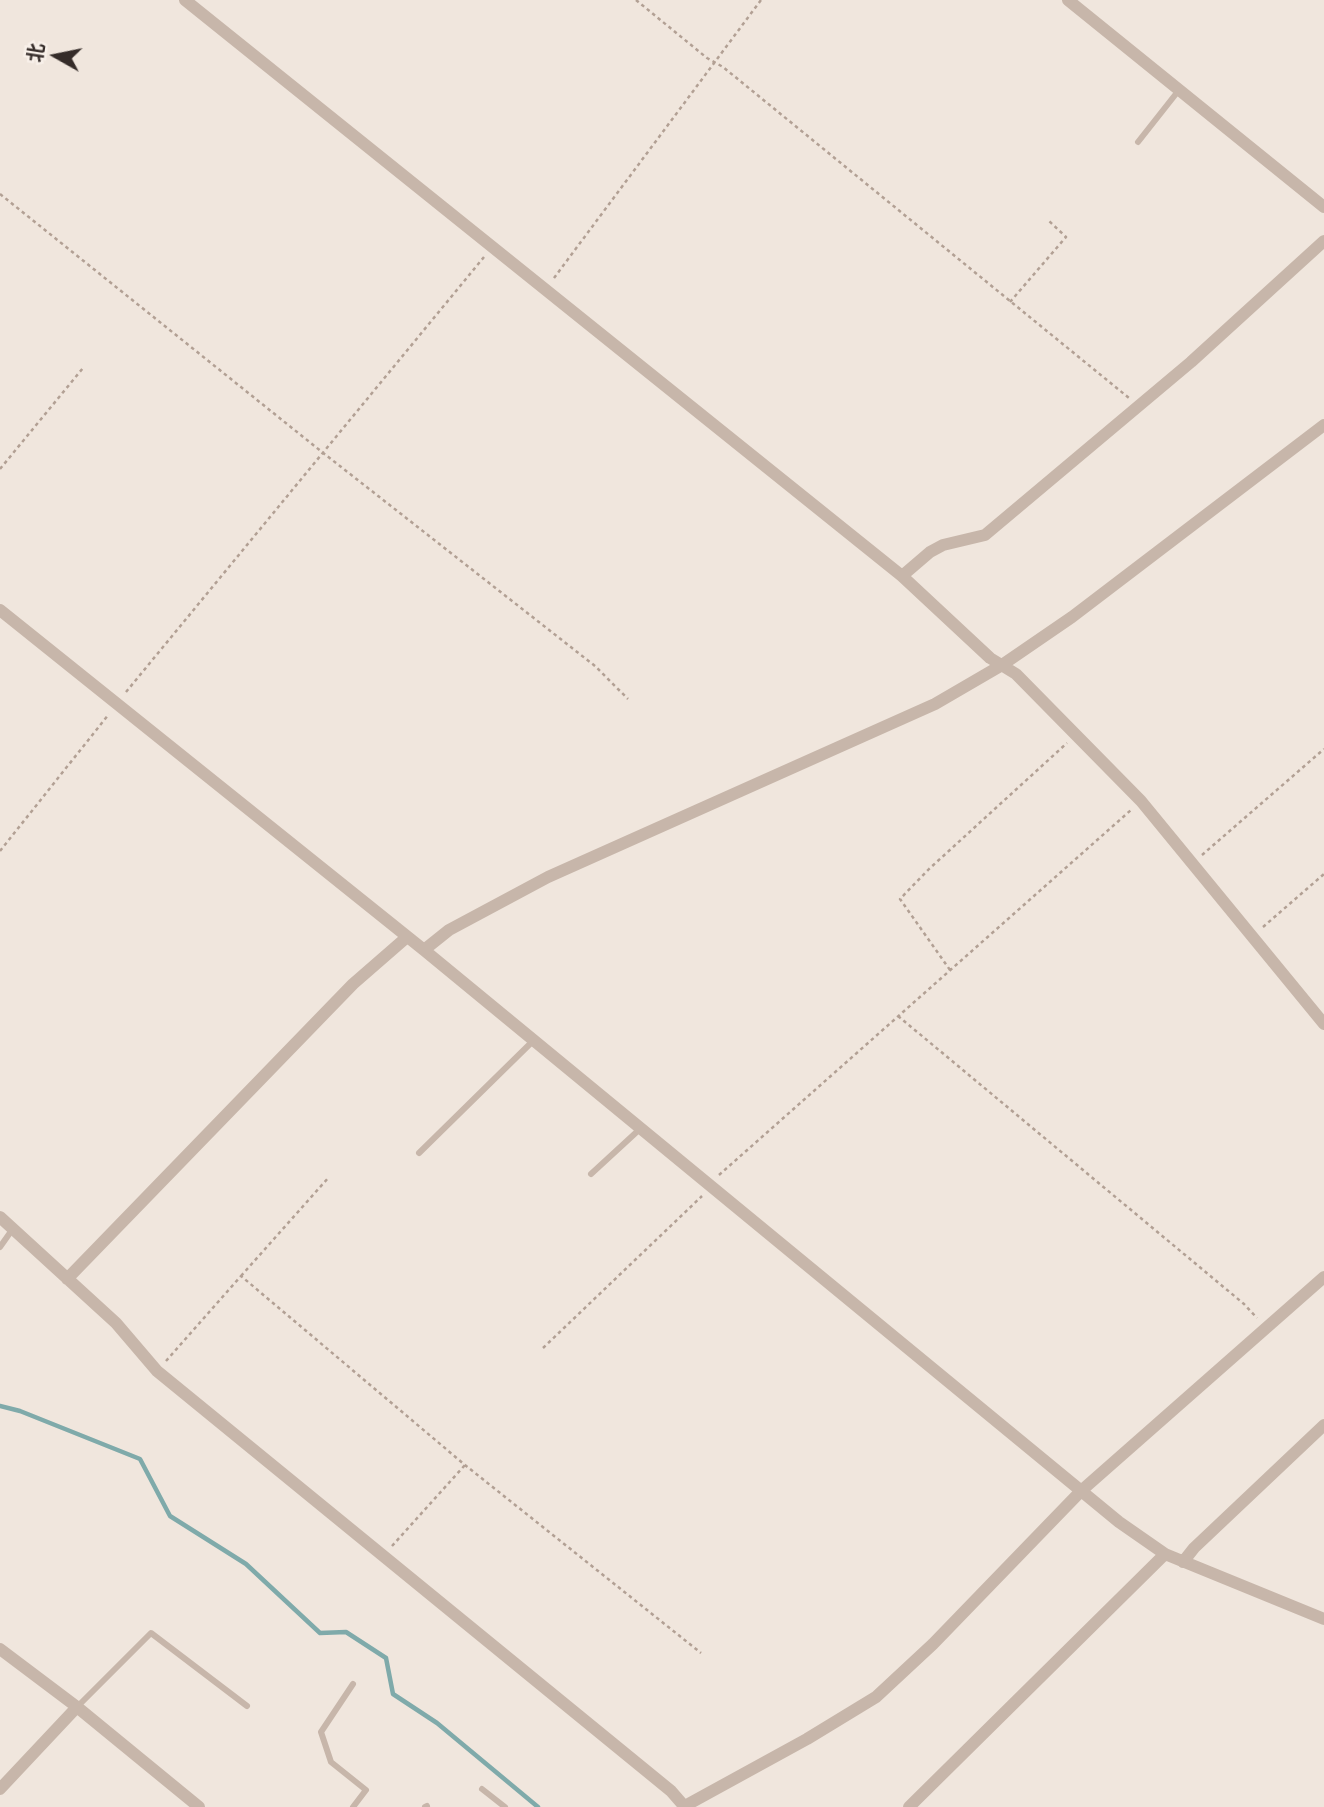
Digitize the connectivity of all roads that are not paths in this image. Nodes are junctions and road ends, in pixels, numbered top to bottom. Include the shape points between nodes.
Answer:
1 (185, 0) edge
2 (1068, 0) edge
3 (1179, 90) junction
4 (1138, 142) dead end
5 (1324, 207) edge
6 (1324, 242) edge
7 (1324, 425) edge
8 (902, 576) junction
9 (0, 610) edge
10 (1002, 665) junction
11 (407, 937) junction
12 (424, 950) junction
13 (1324, 1024) edge
14 (534, 1040) junction
15 (641, 1128) junction
16 (419, 1153) dead end
17 (591, 1174) dead end
18 (0, 1217) edge
19 (12, 1230) junction
20 (0, 1248) edge
21 (1324, 1278) edge
22 (67, 1279) junction
23 (1324, 1425) edge
24 (1084, 1494) junction
25 (1165, 1554) junction
26 (1183, 1562) junction
27 (1324, 1619) edge
28 (0, 1649) edge
29 (353, 1684) dead end
30 (247, 1706) dead end
31 (77, 1707) junction
32 (482, 1788) dead end
33 (0, 1789) edge
34 (199, 1807) edge
35 (354, 1807) edge
36 (505, 1807) edge
37 (684, 1807) edge
38 (909, 1807) edge

1 - 8 street
2 - 3 street
3 - 4 lane
3 - 5 street
6 - 8 street via 985,535 943,545
7 - 10 street
8 - 10 street
9 - 11 street
10 - 12 street via 935,704 548,877 449,930
10 - 13 street via 1141,801
11 - 12 street
11 - 22 street via 353,984
12 - 14 street
14 - 15 street
14 - 16 lane
15 - 17 lane
15 - 24 street
18 - 19 street
19 - 20 lane
19 - 22 street
21 - 24 street
22 - 37 street via 116,1323 157,1371 671,1791
23 - 26 street
24 - 25 street
24 - 37 street via 876,1698
25 - 26 street
25 - 38 street
26 - 27 street
28 - 31 street
29 - 35 lane via 321,1732 331,1762 366,1790
30 - 31 lane via 151,1633
31 - 33 street
31 - 34 street
32 - 36 lane

